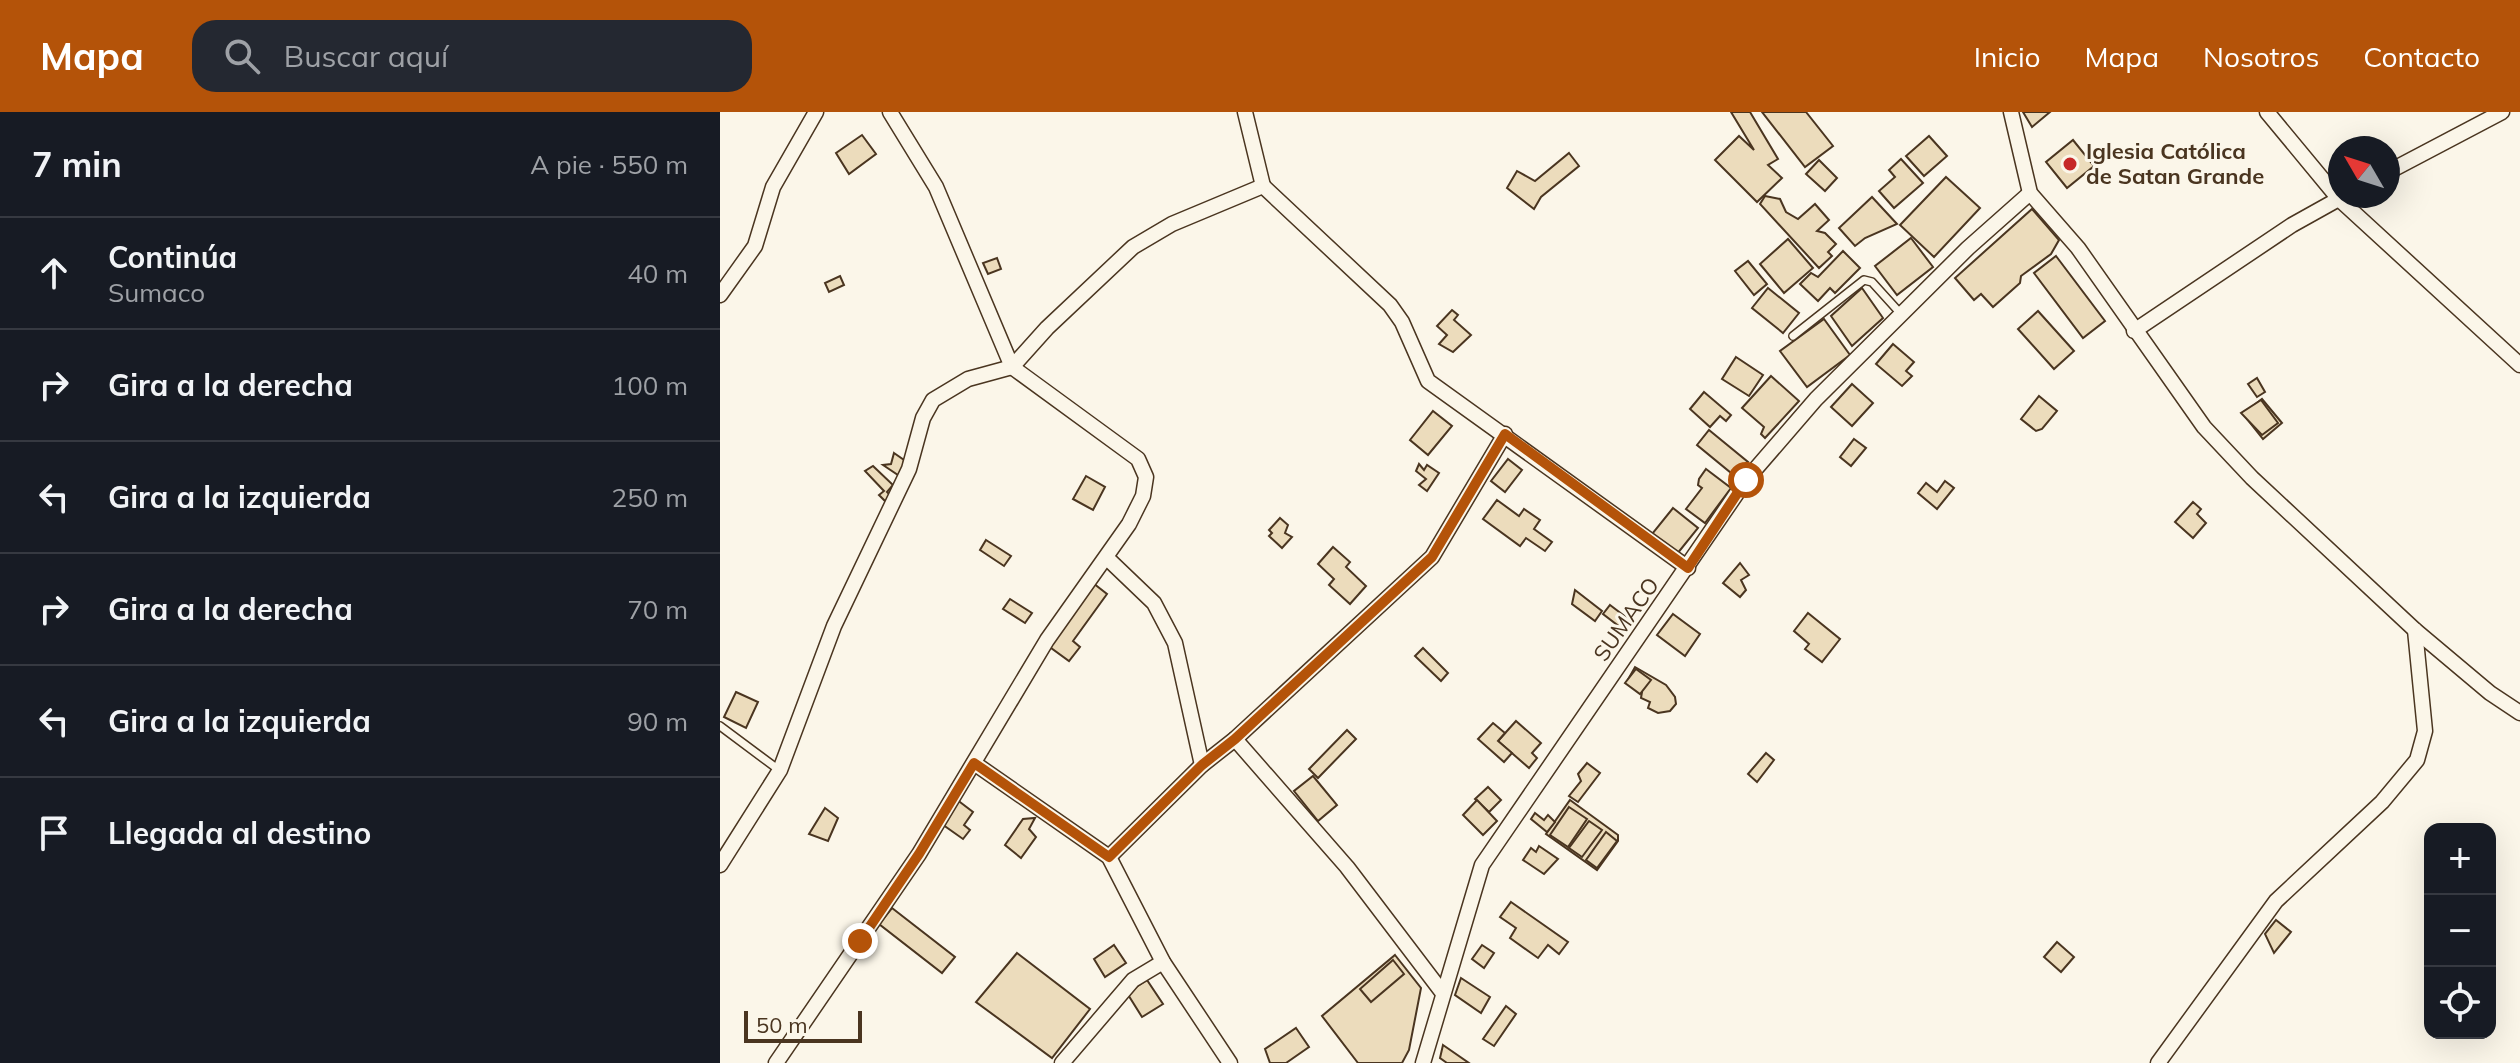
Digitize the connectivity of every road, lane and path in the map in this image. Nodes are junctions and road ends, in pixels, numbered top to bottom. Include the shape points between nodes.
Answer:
1 (816, 112) edge
2 (890, 112) edge
3 (1245, 112) edge
4 (2011, 112) edge
5 (2267, 112) edge
6 (2502, 112) edge
7 (2400, 166) edge
8 (2328, 182) edge
9 (1263, 186) junction
10 (2030, 193) junction
11 (2328, 204) edge
12 (2353, 208) edge
13 (720, 295) edge
14 (1902, 315) junction
15 (2134, 331) junction
16 (1793, 336) dead end
17 (2520, 365) edge
18 (1012, 367) junction
19 (1505, 434) junction
20 (1107, 558) junction
21 (1688, 568) junction
22 (2415, 630) junction
23 (2520, 713) edge
24 (720, 726) edge
25 (1235, 739) junction
26 (974, 763) junction
27 (1202, 765) junction
28 (780, 770) junction
29 (1109, 857) junction
30 (720, 865) edge
31 (1163, 962) junction
32 (1442, 992) junction
33 (776, 1063) edge
34 (1062, 1063) edge
35 (1230, 1063) edge
36 (1423, 1063) edge
37 (2158, 1063) edge

1 - 13 street via 773,187 755,246
2 - 18 street via 936,187
3 - 9 street
4 - 10 street
5 - 8 street
6 - 7 street
9 - 18 street via 1172,224 1133,247
9 - 19 street via 1390,305 1428,381
10 - 14 street, SUMACO
10 - 15 street via 2078,248
11 - 15 street
12 - 17 street
14 - 16 lane via 1864,280
14 - 21 street, SUMACO via 1780,438
15 - 22 street via 2204,427
18 - 20 street via 1138,459 1146,477 1143,496
18 - 28 street via 968,379 926,409 909,469 834,626
19 - 21 street
19 - 25 street via 1432,557
20 - 26 street via 1047,640
20 - 27 street via 1154,603 1175,643
21 - 32 street, SUMACO via 1482,865
22 - 23 street
22 - 37 street via 2425,731 2417,760 2382,802 2276,901
24 - 28 lane
25 - 27 street
25 - 32 street via 1347,867
26 - 29 street
26 - 33 street via 919,854
27 - 29 street
28 - 30 street
29 - 31 street
31 - 34 street via 1133,980
31 - 35 street
32 - 36 street, SUMACO

